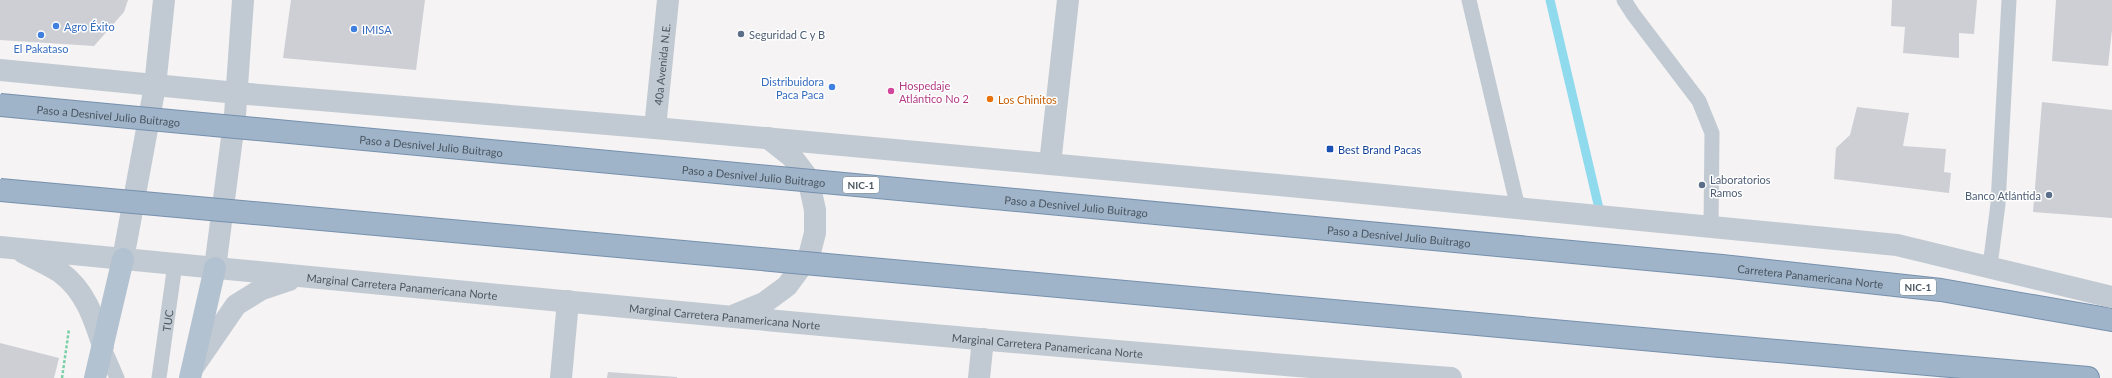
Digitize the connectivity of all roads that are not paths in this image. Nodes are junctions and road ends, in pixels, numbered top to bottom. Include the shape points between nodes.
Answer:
1 (164, 0) edge
2 (244, 0) edge
3 (668, 0) edge
4 (1068, 0) edge
5 (1469, 0) edge
6 (1624, 0) edge
7 (2009, 0) edge
8 (0, 70) edge
9 (155, 86) junction
10 (237, 93) junction
11 (0, 105) edge
12 (655, 128) junction
13 (768, 138) junction
14 (1050, 164) junction
15 (0, 190) edge
16 (1518, 208) junction
17 (1711, 226) junction
18 (8, 248) edge
19 (123, 259) junction
20 (175, 264) junction
21 (1722, 266) joint
22 (1990, 266) junction
23 (215, 268) junction
24 (298, 277) junction
25 (2112, 297) edge
26 (568, 301) junction
27 (732, 316) junction
28 (2112, 320) edge
29 (983, 339) junction
30 (103, 346) junction
31 (1294, 371) edge
32 (192, 372) edge
33 (1401, 376) edge
34 (95, 378) edge
35 (117, 378) edge
36 (159, 378) edge
37 (561, 378) edge
38 (979, 378) edge
39 (1451, 378) edge
40 (2088, 378) edge

1 - 9 street
2 - 10 street
3 - 12 street, 40a Avenida N.E.
4 - 14 street
5 - 16 lane
6 - 17 lane via 1699,101 1712,134
7 - 22 lane via 1998,204
8 - 9 street
9 - 10 street
9 - 19 street
10 - 12 street
10 - 23 street
11 - 21 highway, Paso a Desnivel Julio Buitrago / NIC-1, bridge
12 - 13 street
13 - 14 street
13 - 27 street via 792,157 808,178 815,210 815,233 809,256 787,286 764,302
14 - 16 street
15 - 40 highway, bridge
16 - 17 street
17 - 22 street via 1897,245
18 - 19 street, Marginal Carretera Panamericana Norte
18 - 30 street via 60,272 82,294 94,317
19 - 20 street, Marginal Carretera Panamericana Norte
19 - 30 main road
20 - 23 street, Marginal Carretera Panamericana Norte
20 - 36 lane, TUC
21 - 28 highway, Carretera Panamericana Norte / NIC-1 via 1942,290
22 - 25 street
23 - 24 street, Marginal Carretera Panamericana Norte
23 - 32 main road
24 - 26 street, Marginal Carretera Panamericana Norte
24 - 32 street via 262,288 236,305
26 - 27 street, Marginal Carretera Panamericana Norte
26 - 37 street
27 - 29 street, Marginal Carretera Panamericana Norte
29 - 31 street, Marginal Carretera Panamericana Norte
29 - 38 street
30 - 34 main road
30 - 35 lane
31 - 33 street, Marginal Carretera Panamericana Norte
33 - 39 street, Marginal Carretera Panamericana Norte

